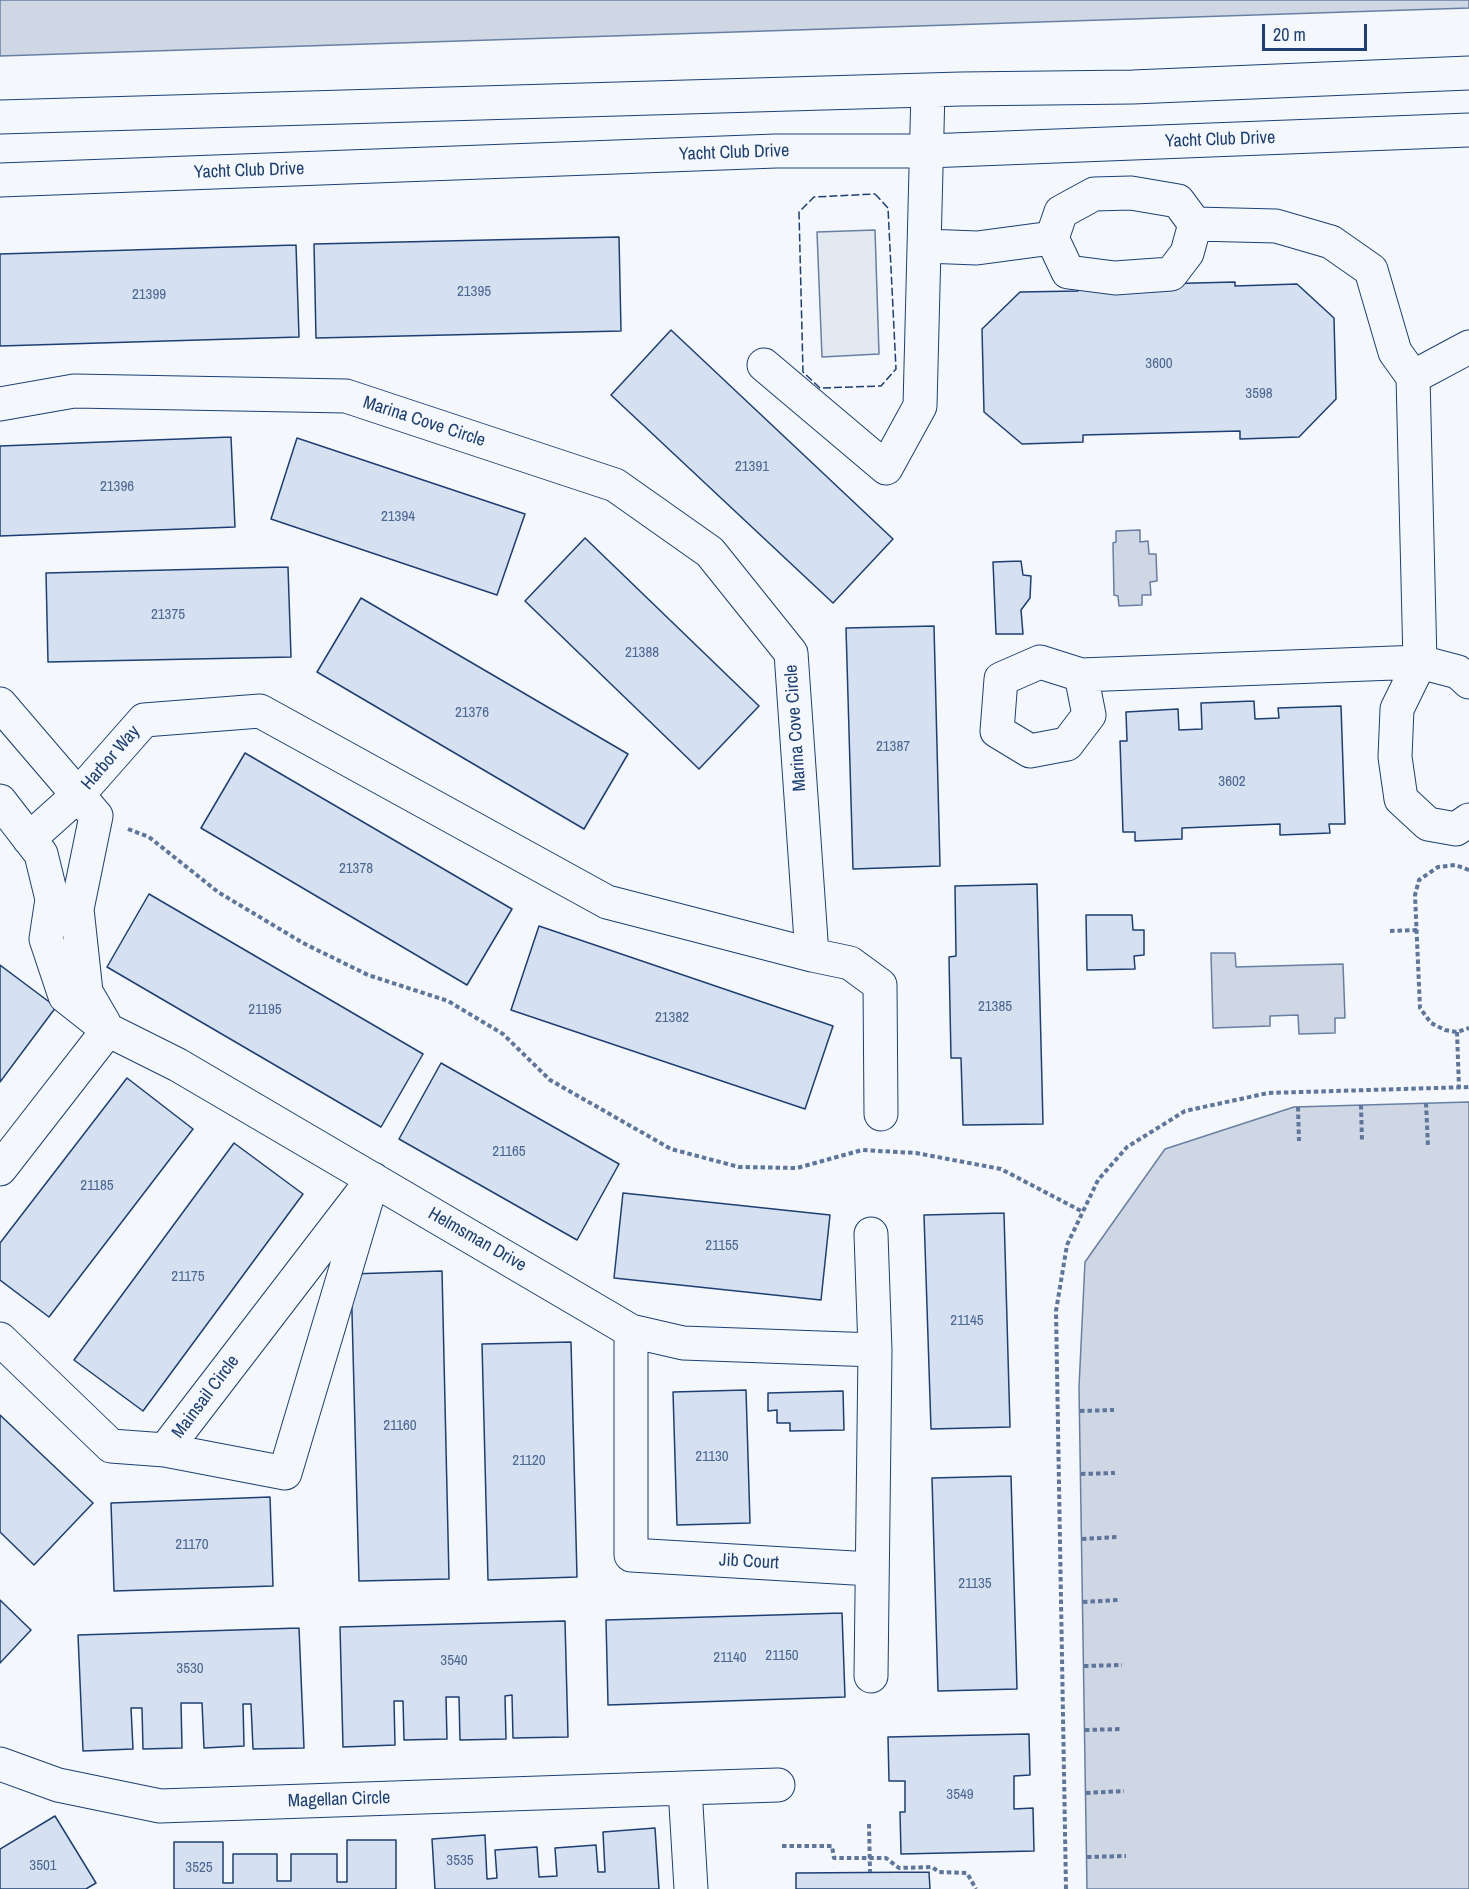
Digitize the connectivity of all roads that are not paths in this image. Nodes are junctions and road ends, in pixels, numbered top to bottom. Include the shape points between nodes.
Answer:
1 (1469, 74) edge
2 (928, 90) junction
3 (0, 117) edge
4 (1469, 130) edge
5 (927, 151) junction
6 (0, 180) edge
7 (1195, 224) junction
8 (1052, 238) junction
9 (925, 246) junction
10 (1469, 347) edge
11 (764, 365) dead end
12 (1413, 377) junction
13 (0, 404) edge
14 (1420, 662) junction
15 (1081, 675) dead end
16 (1469, 682) edge
17 (0, 704) edge
18 (0, 801) edge
19 (87, 806) junction
20 (1469, 820) edge
21 (35, 847) junction
22 (812, 954) junction
23 (108, 1030) junction
24 (881, 1114) dead end
25 (0, 1169) edge
26 (373, 1179) junction
27 (871, 1234) dead end
28 (631, 1331) junction
29 (0, 1339) edge
30 (875, 1350) junction
31 (165, 1450) junction
32 (871, 1569) junction
33 (871, 1676) dead end
34 (0, 1764) edge
35 (778, 1785) dead end
36 (685, 1788) junction
37 (691, 1889) edge

1 - 2 street via 1133,87
2 - 3 street
2 - 5 street
4 - 5 street, Yacht Club Drive
5 - 6 street, Yacht Club Drive via 776,151
5 - 9 street
7 - 8 street via 1178,201 1131,193 1094,194 1062,212
7 - 8 street via 1187,253 1171,274 1115,278 1068,272
7 - 12 street via 1276,226 1331,242 1371,270 1395,352
8 - 9 street via 977,248
9 - 11 street via 920,406 886,468
10 - 12 street
12 - 14 street
13 - 22 street, Marina Cove Circle via 74,391 346,396 615,485 710,552 791,653
14 - 15 street
14 - 16 street via 1458,672
14 - 20 street via 1397,709 1395,757 1401,799 1428,824 1456,829
17 - 19 street, Harbor Way
18 - 21 street
19 - 21 street, Harbor Way
19 - 22 street, Harbor Way via 144,720 260,711 607,902
19 - 23 street via 77,909 86,992
21 - 23 street, Helmsman Drive via 52,899 46,939 65,996
22 - 24 street via 850,963 880,985
23 - 25 street
23 - 26 street, Helmsman Drive via 178,1065
26 - 28 street, Helmsman Drive
26 - 31 street, Mainsail Circle
26 - 31 street via 285,1473
27 - 30 street
28 - 30 street, Helmsman Drive via 683,1343
28 - 32 street, Jib Court via 632,1555
29 - 31 street, Mainsail Circle via 111,1446
30 - 32 street
32 - 33 street
34 - 36 street, Magellan Circle via 58,1785 160,1806
35 - 36 street, Magellan Circle
36 - 37 street

